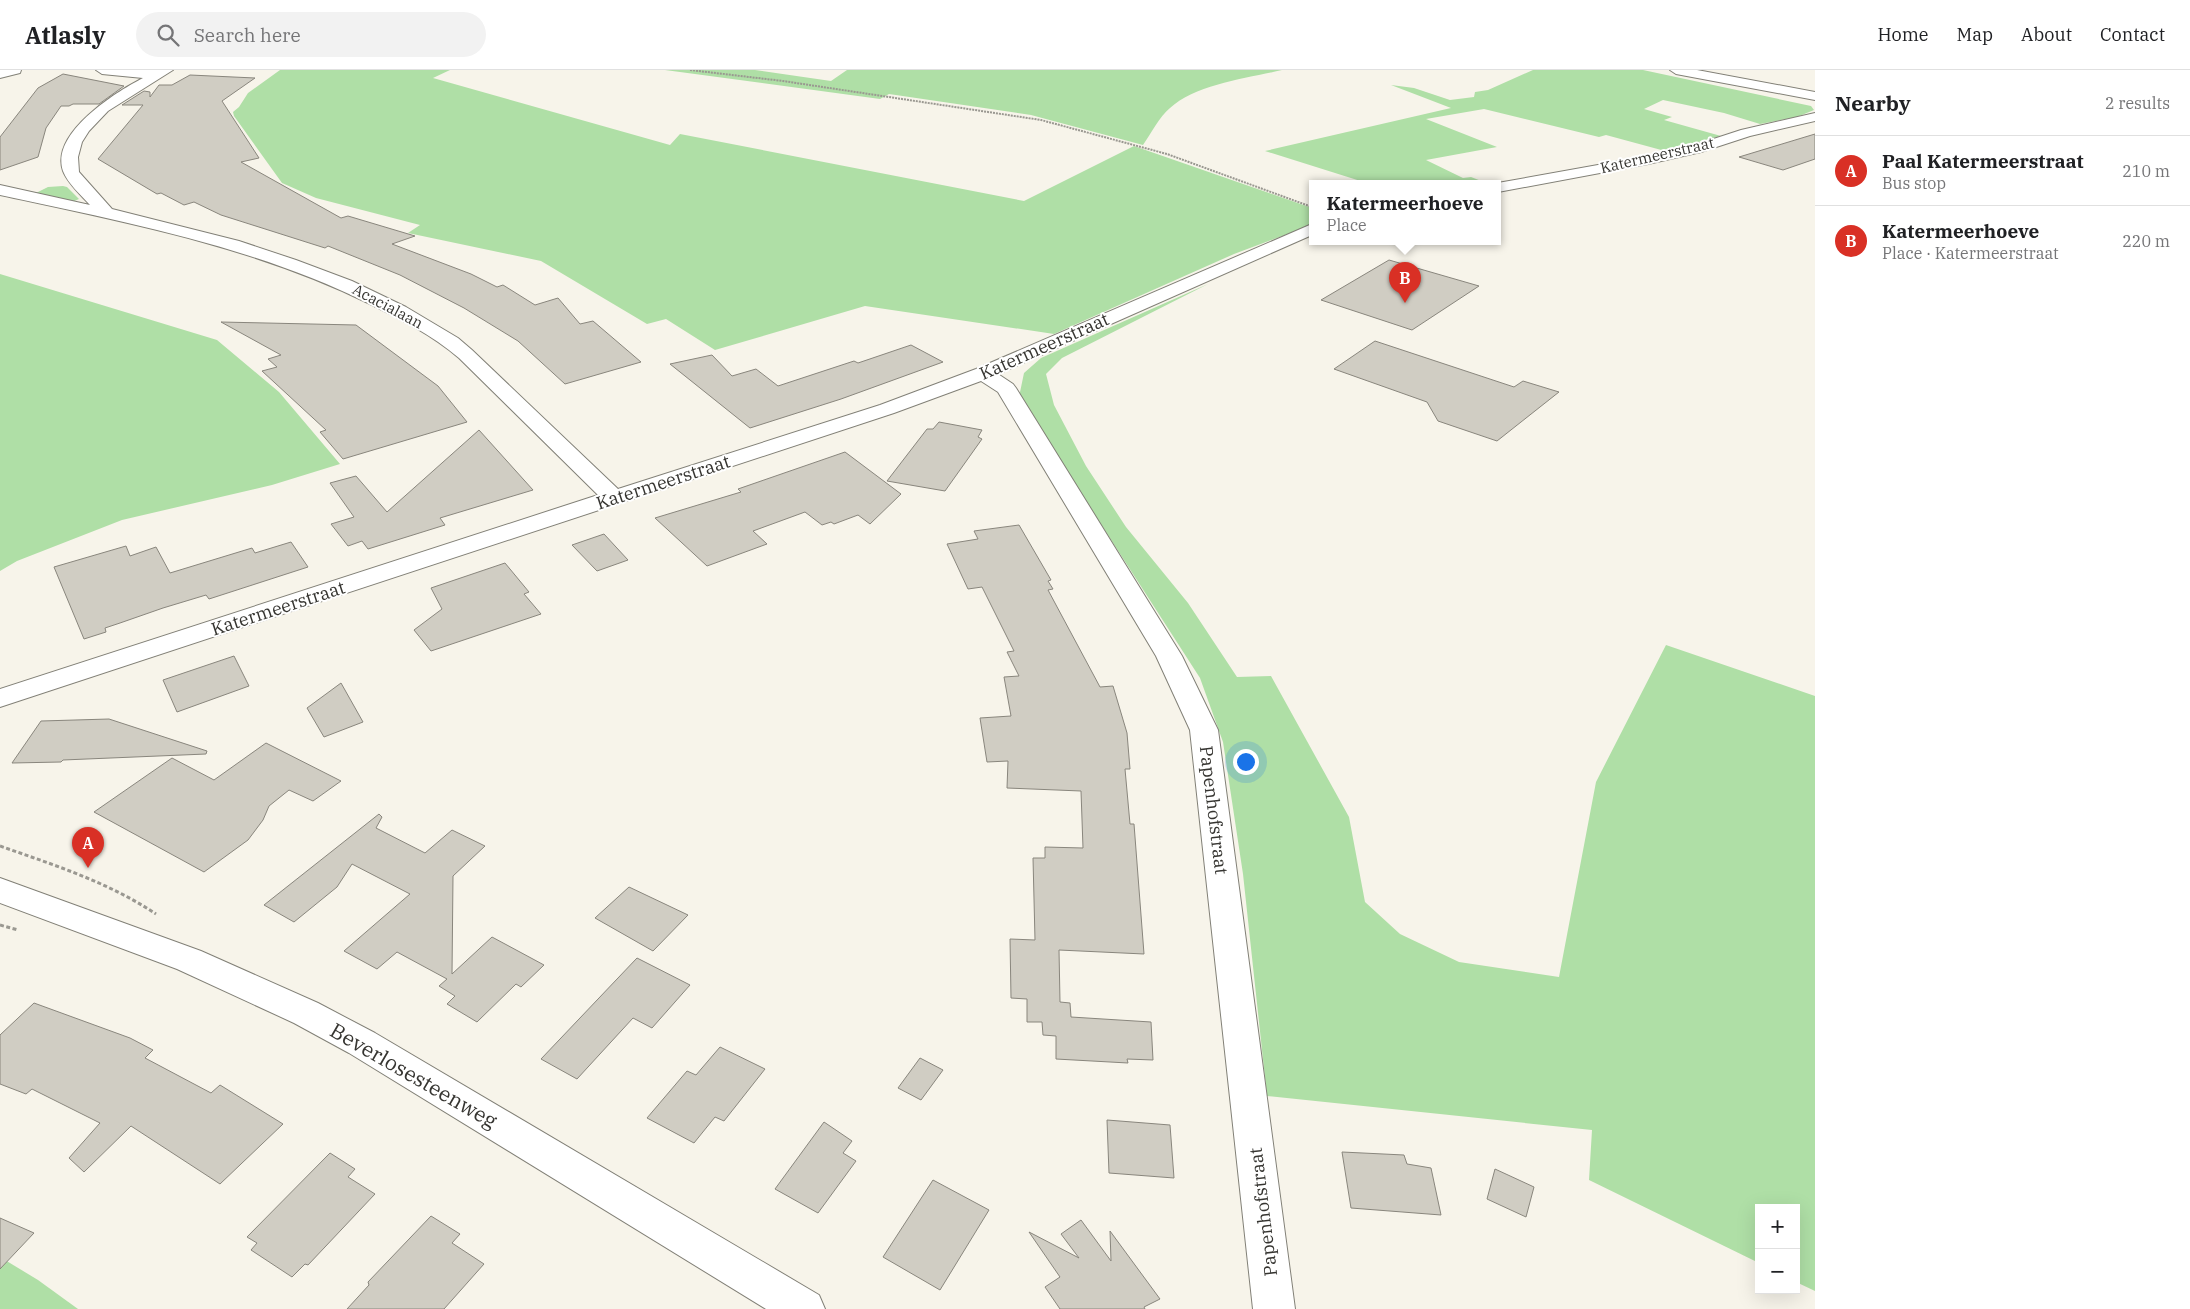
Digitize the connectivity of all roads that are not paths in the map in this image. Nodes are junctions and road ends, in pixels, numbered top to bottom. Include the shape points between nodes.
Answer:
1 (15, 70) edge
2 (102, 70) edge
3 (1676, 70) edge
4 (162, 73) edge
5 (0, 74) edge
6 (1698, 74) junction
7 (1815, 96) edge
8 (1815, 103) edge
9 (1815, 118) edge
10 (74, 177) junction
11 (1501, 186) edge
12 (6, 192) edge
13 (106, 213) junction
14 (1309, 230) edge
15 (983, 374) junction
16 (614, 498) junction
17 (0, 698) edge
18 (0, 890) edge
19 (804, 1309) edge
20 (1274, 1309) edge

1 - 5 street
2 - 4 street
3 - 6 street
4 - 10 street via 93,116 72,148 70,160
6 - 7 street
6 - 8 street
9 - 11 street, Katermeerstraat via 1648,160
10 - 12 street, Acacialaan
10 - 13 street
12 - 13 street, Acacialaan
13 - 16 street, Acacialaan via 277,257 399,309 453,343
14 - 15 street, Katermeerstraat
15 - 16 street, Katermeerstraat via 887,409
15 - 20 street, Papenhofstraat via 1006,388 1169,656 1204,730
16 - 17 street, Katermeerstraat
18 - 19 street, Beverlosesteenweg via 189,960 322,1021

